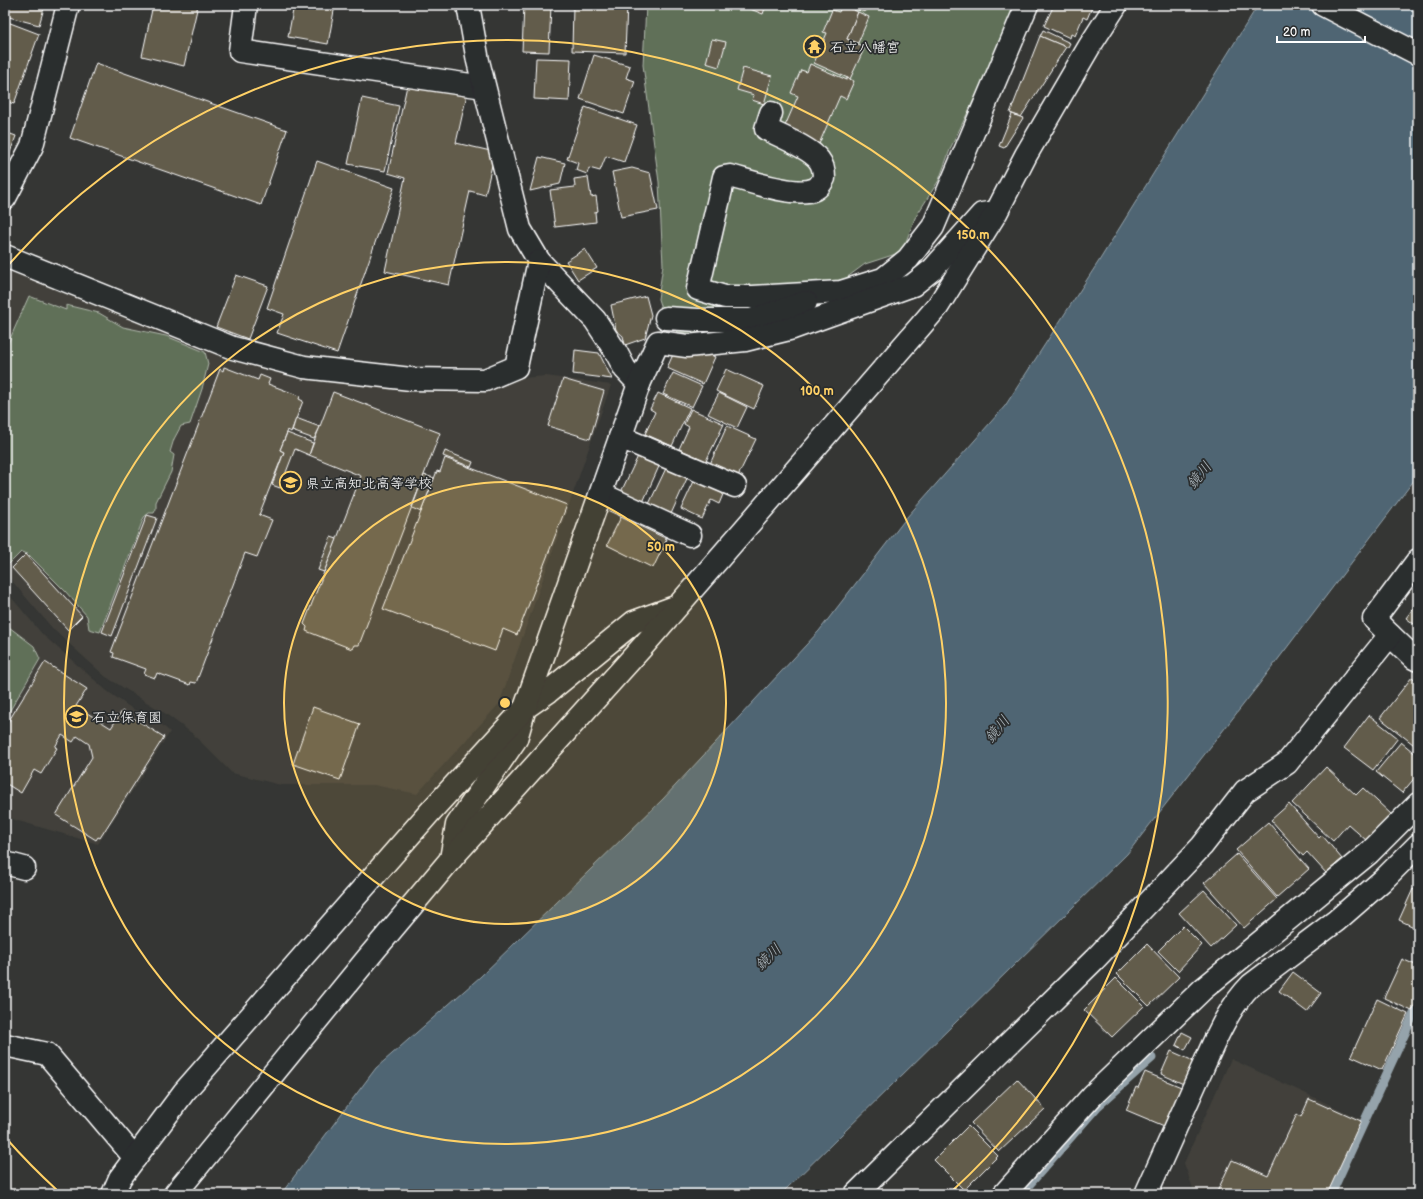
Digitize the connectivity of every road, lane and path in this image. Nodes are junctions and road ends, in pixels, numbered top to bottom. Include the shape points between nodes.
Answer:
1 (68, 5) edge
2 (246, 5) edge
3 (468, 5) edge
4 (1027, 5) edge
5 (1116, 5) edge
6 (1323, 5) edge
7 (1418, 54) edge
8 (484, 86) junction
9 (771, 113) dead end
10 (5, 198) edge
11 (996, 213) junction
12 (5, 256) edge
13 (539, 261) junction
14 (836, 292) junction
15 (666, 318) dead end
16 (639, 384) junction
17 (620, 437) junction
18 (735, 486) dead end
19 (601, 494) junction
20 (690, 535) dead end
21 (1418, 560) edge
22 (676, 607) junction
23 (1390, 635) junction
24 (1418, 660) edge
25 (525, 708) junction
26 (1418, 804) edge
27 (1418, 845) edge
28 (451, 859) junction
29 (5, 1045) edge
30 (135, 1158) junction
31 (116, 1186) edge
32 (1149, 1193) edge
33 (99, 1194) edge
34 (175, 1194) edge
35 (856, 1194) edge
36 (1004, 1194) edge

1 - 10 street via 32,146
2 - 8 street via 240,51
3 - 8 street
4 - 14 street via 933,227 908,259 883,279
5 - 11 street via 1026,155
6 - 7 street
8 - 13 street via 520,229
9 - 14 street via 766,128 813,154 820,161 824,178 816,189 798,192 785,191 730,176 724,177 698,289 725,297 753,298
11 - 16 street via 982,214 934,269 912,285 793,328 745,340 687,346 658,342
11 - 22 street via 938,306
12 - 13 street via 233,348 304,367 410,379 485,380 516,367
13 - 16 street via 595,320 625,369
14 - 15 street via 751,320
16 - 17 street
17 - 18 street
17 - 19 street
19 - 20 street
19 - 25 street
21 - 23 street via 1374,619
22 - 25 street via 634,622
22 - 28 street
23 - 24 street
23 - 35 street via 1287,763 1245,791 1202,846 1100,953
25 - 28 street via 516,739 457,825
25 - 30 street via 184,1092
26 - 36 street via 1369,853 1203,989 1092,1096
27 - 32 street via 1336,921 1250,985 1240,996 1212,1049
28 - 34 street
29 - 30 street via 47,1054
30 - 31 street
31 - 33 street

